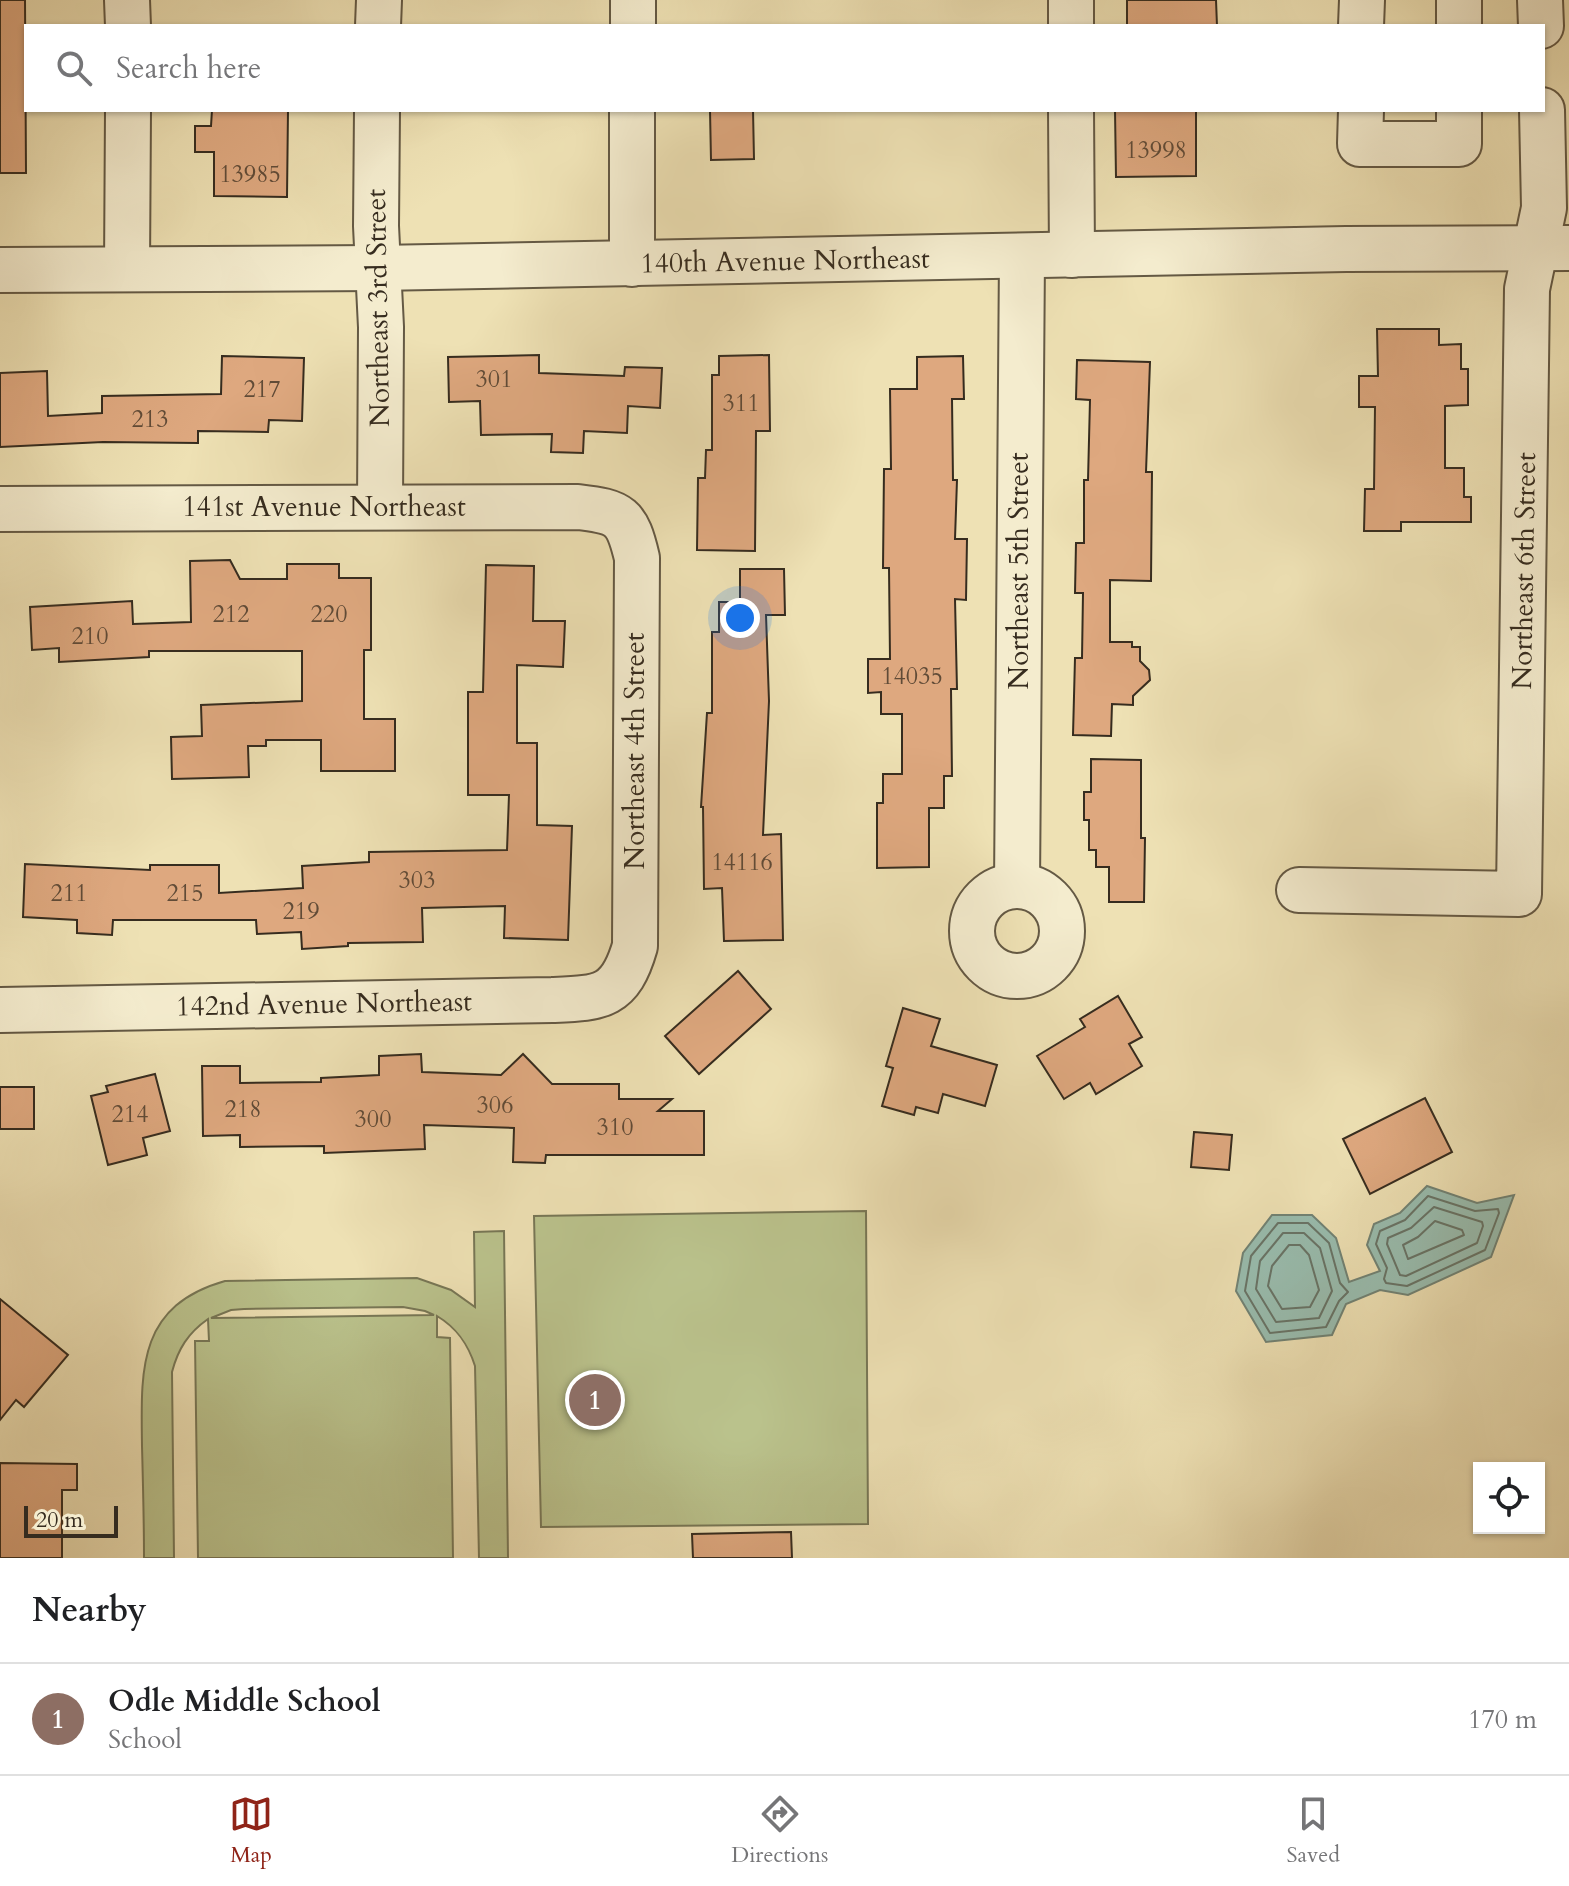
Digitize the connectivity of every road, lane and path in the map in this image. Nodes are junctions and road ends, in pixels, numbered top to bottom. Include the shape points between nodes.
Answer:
1 (127, 0) edge
2 (379, 0) edge
3 (633, 0) edge
4 (1071, 0) edge
5 (1362, 0) edge
6 (1459, 0) edge
7 (1540, 0) edge
8 (128, 24) edge
9 (378, 24) edge
10 (633, 24) edge
11 (1071, 24) edge
12 (1361, 24) edge
13 (1459, 24) edge
14 (1541, 24) edge
15 (128, 112) edge
16 (377, 112) edge
17 (632, 112) edge
18 (1071, 112) edge
19 (1361, 112) edge
20 (1459, 112) edge
21 (1542, 112) edge
22 (1553, 248) edge
23 (1072, 255) junction
24 (1022, 256) junction
25 (632, 264) junction
26 (378, 268) junction
27 (127, 269) junction
28 (0, 270) edge
29 (380, 506) junction
30 (0, 509) edge
31 (633, 541) joint
32 (1017, 886) dead end
33 (1299, 890) dead end
34 (630, 962) joint
35 (0, 1010) edge

1 - 8 street
2 - 9 street
3 - 10 street
4 - 11 street
5 - 12 street
6 - 13 street
7 - 14 street
15 - 27 street
16 - 26 street, Northeast 3rd Street
17 - 25 street
18 - 23 street
19 - 20 street via 1360,144 1459,144
21 - 22 street, Northeast 6th Street via 1544,208
22 - 23 street, 140th Avenue Northeast
22 - 33 street, Northeast 6th Street via 1527,289 1519,894
23 - 24 street, 140th Avenue Northeast
24 - 25 street, 140th Avenue Northeast
24 - 32 street, Northeast 5th Street
25 - 26 street, 140th Avenue Northeast
26 - 27 street, 140th Avenue Northeast
26 - 29 street, Northeast 3rd Street
27 - 28 street, 140th Avenue Northeast
29 - 30 street, 141st Avenue Northeast
29 - 31 street, 141st Avenue Northeast via 603,510 628,526
31 - 34 street, Northeast 4th Street via 635,946
34 - 35 street, 142nd Avenue Northeast via 612,989 584,998

